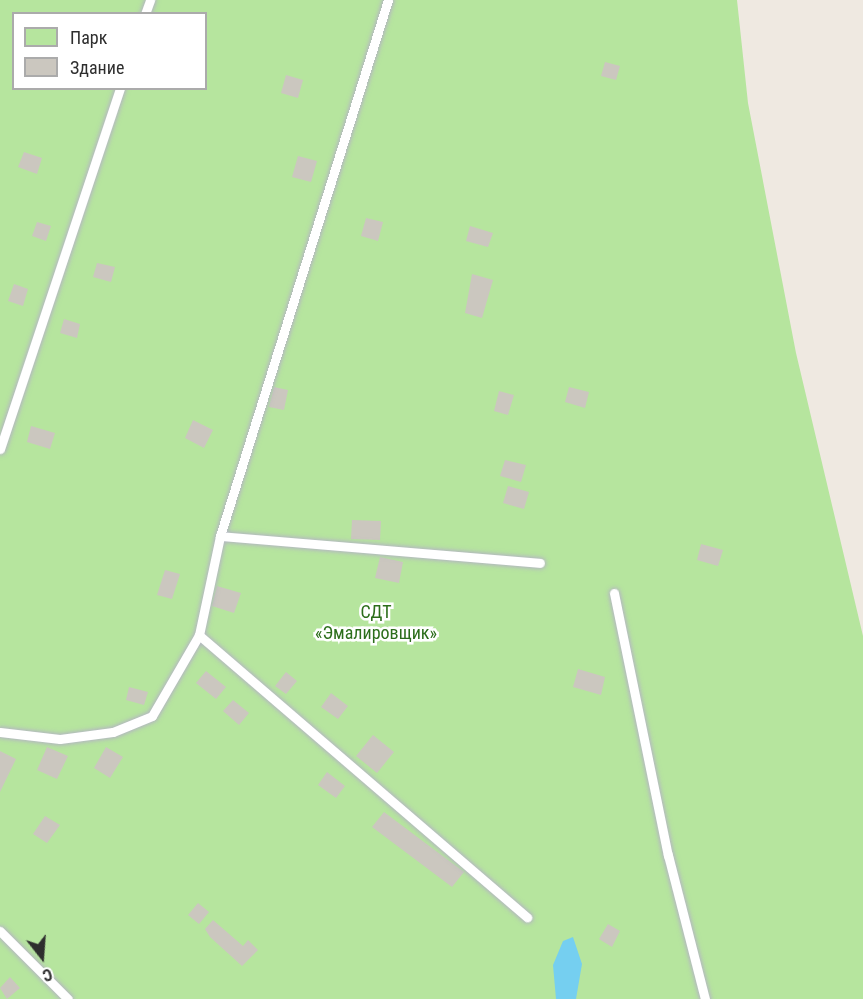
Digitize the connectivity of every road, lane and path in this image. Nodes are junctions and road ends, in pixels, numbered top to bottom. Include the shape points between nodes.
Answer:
1 (388, 0) edge
2 (119, 90) edge
3 (0, 449) edge
4 (220, 536) junction
5 (540, 563) dead end
6 (614, 593) dead end
7 (200, 635) junction
8 (0, 732) edge
9 (526, 917) dead end
10 (0, 931) edge
11 (68, 999) edge
12 (705, 999) edge

1 - 4 lane
2 - 3 lane
4 - 5 lane
4 - 7 lane
6 - 12 lane via 668,855
7 - 8 lane via 152,716 113,732 60,739
7 - 9 lane
10 - 11 lane

